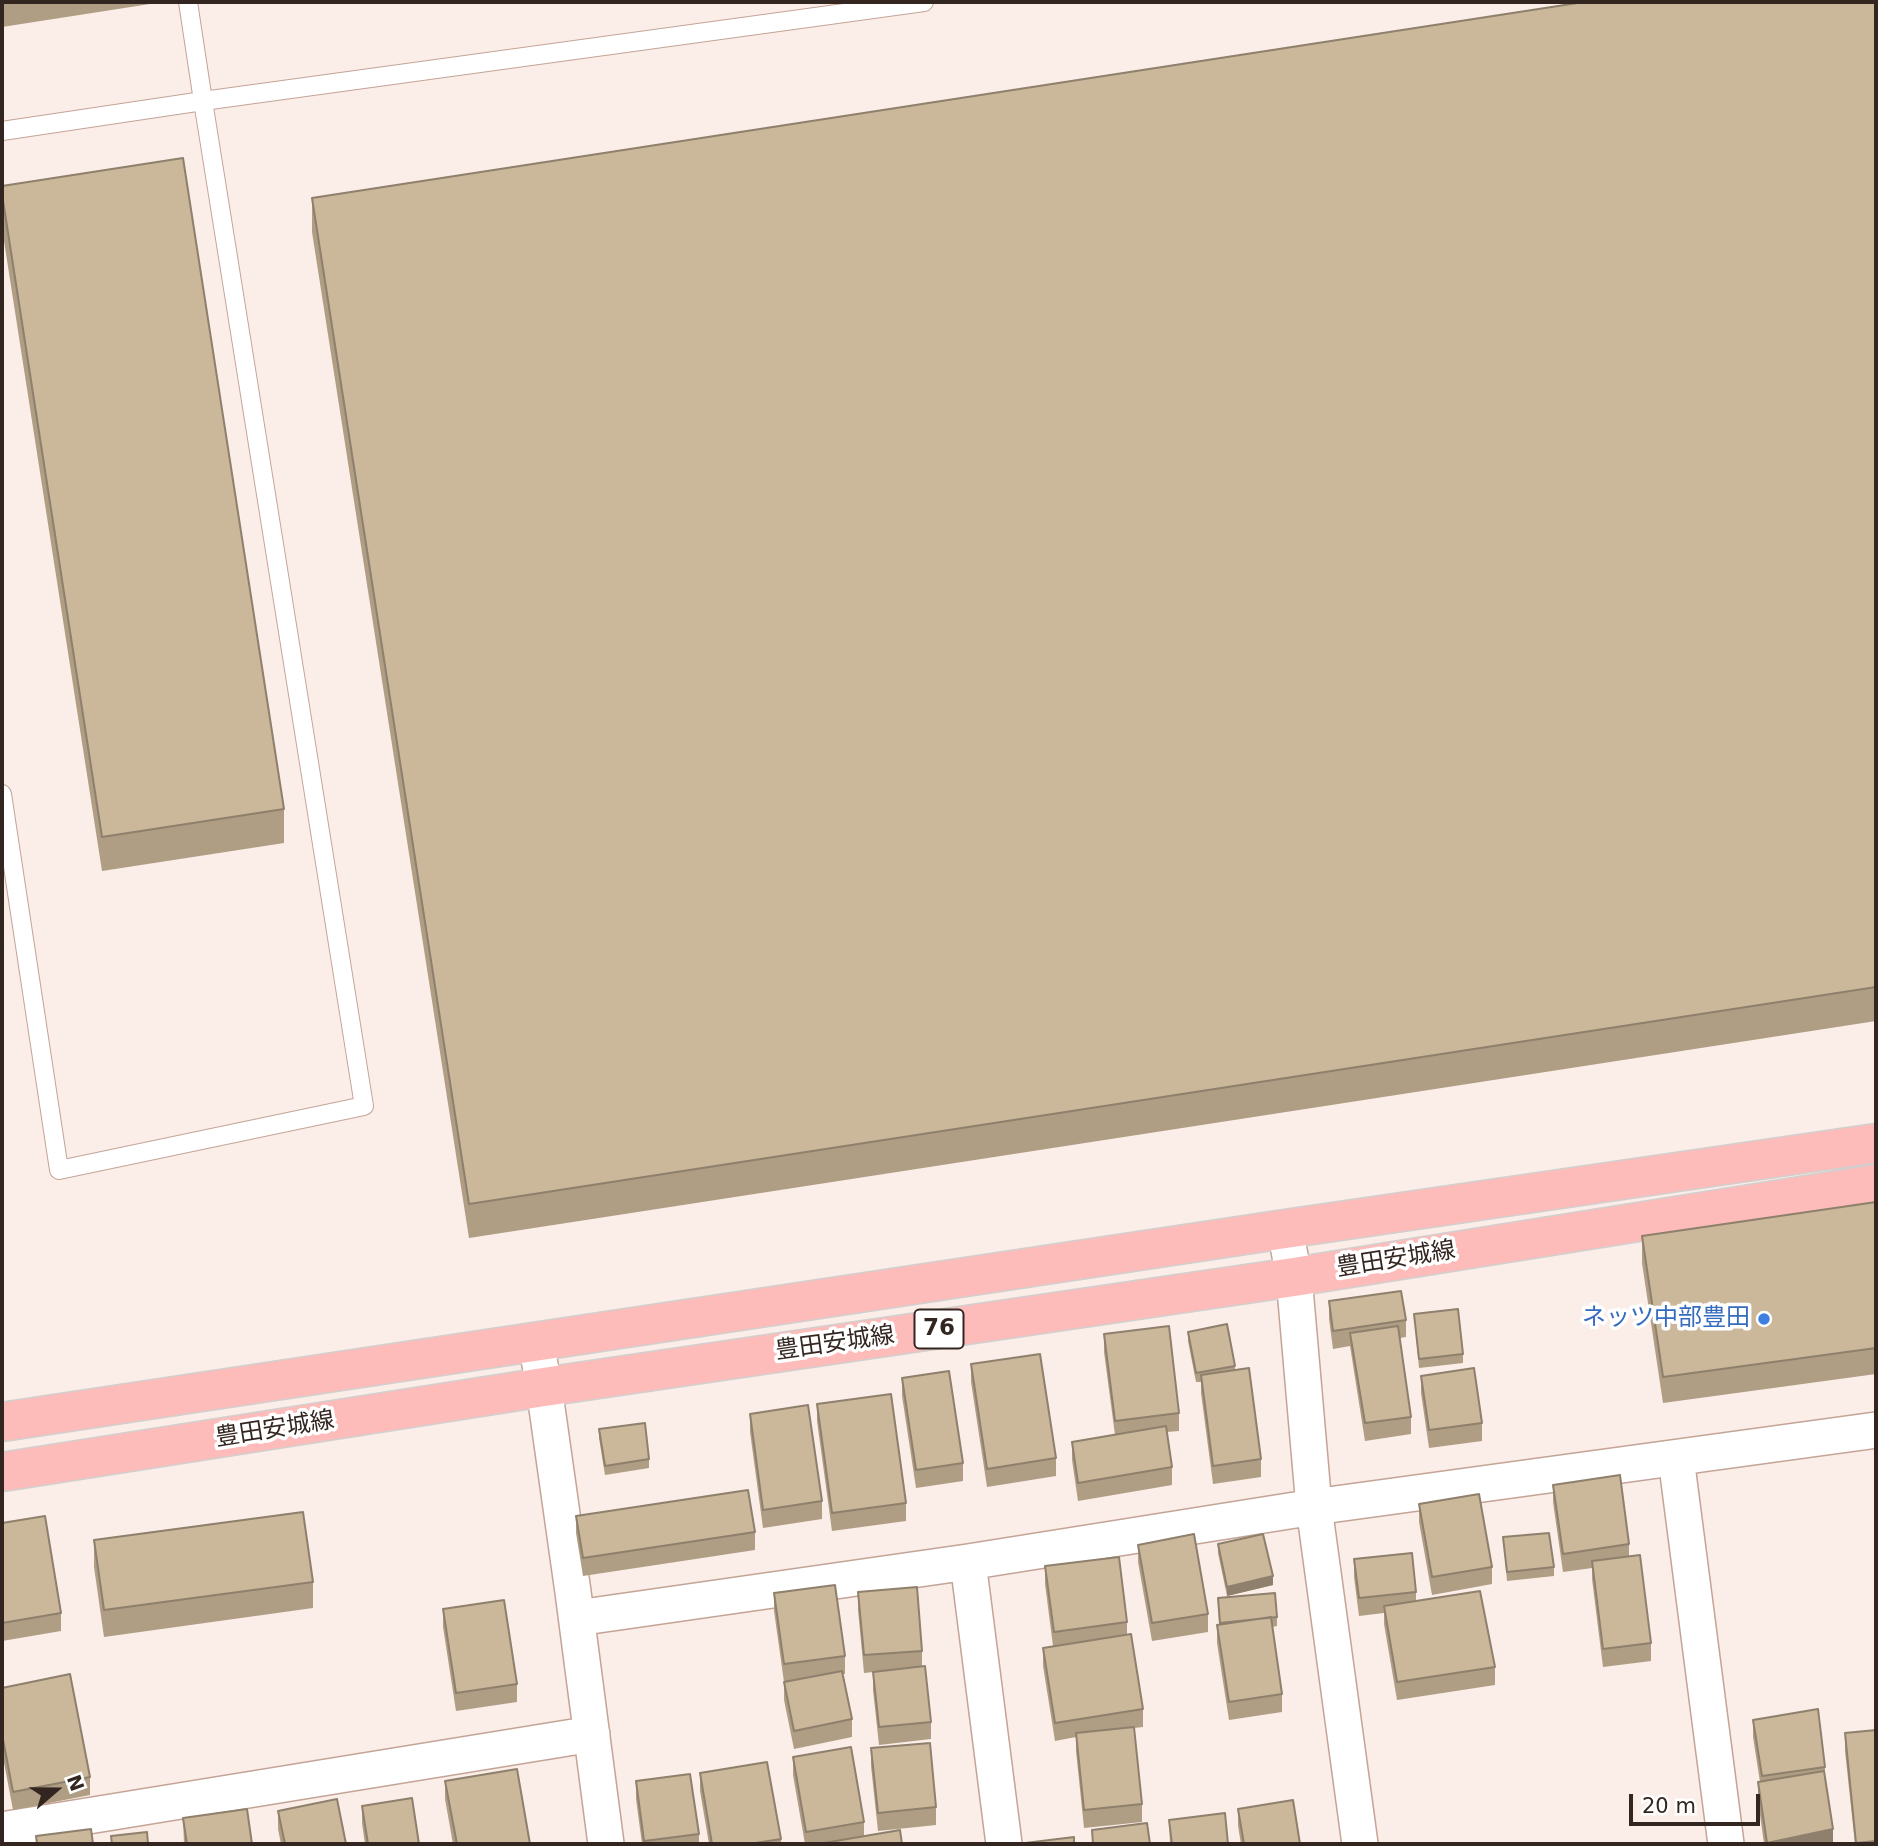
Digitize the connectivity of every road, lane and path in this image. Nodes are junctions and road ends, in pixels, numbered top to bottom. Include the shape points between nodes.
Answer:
1 (188, 2) edge
2 (924, 2) edge
3 (203, 101) junction
4 (2, 131) edge
5 (2, 794) edge
6 (1876, 1143) edge
7 (1876, 1184) edge
8 (1285, 1229) junction
9 (1294, 1276) junction
10 (536, 1342) junction
11 (544, 1387) junction
12 (2, 1422) edge
13 (1876, 1430) edge
14 (1676, 1458) junction
15 (2, 1472) edge
16 (1314, 1507) junction
17 (968, 1562) junction
18 (577, 1618) junction
19 (592, 1734) junction
20 (2, 1830) edge
21 (606, 1844) edge
22 (1004, 1844) edge
23 (1360, 1844) edge
24 (1726, 1844) edge

1 - 3 lane
2 - 3 lane
3 - 4 lane
3 - 5 lane via 364,1106 59,1170
6 - 8 main road, 豊田安城線 / 76
7 - 9 main road, 豊田安城線 / 76
8 - 9 street
8 - 10 main road, 豊田安城線 / 76
9 - 11 main road, 豊田安城線 / 76
9 - 16 street
10 - 11 street
10 - 12 main road, 豊田安城線 / 76
11 - 15 main road, 豊田安城線 / 76
11 - 18 street
13 - 14 street
14 - 16 street
14 - 24 street
16 - 17 street
16 - 23 street
17 - 18 street
17 - 22 street
18 - 19 street
19 - 20 street
19 - 21 street

